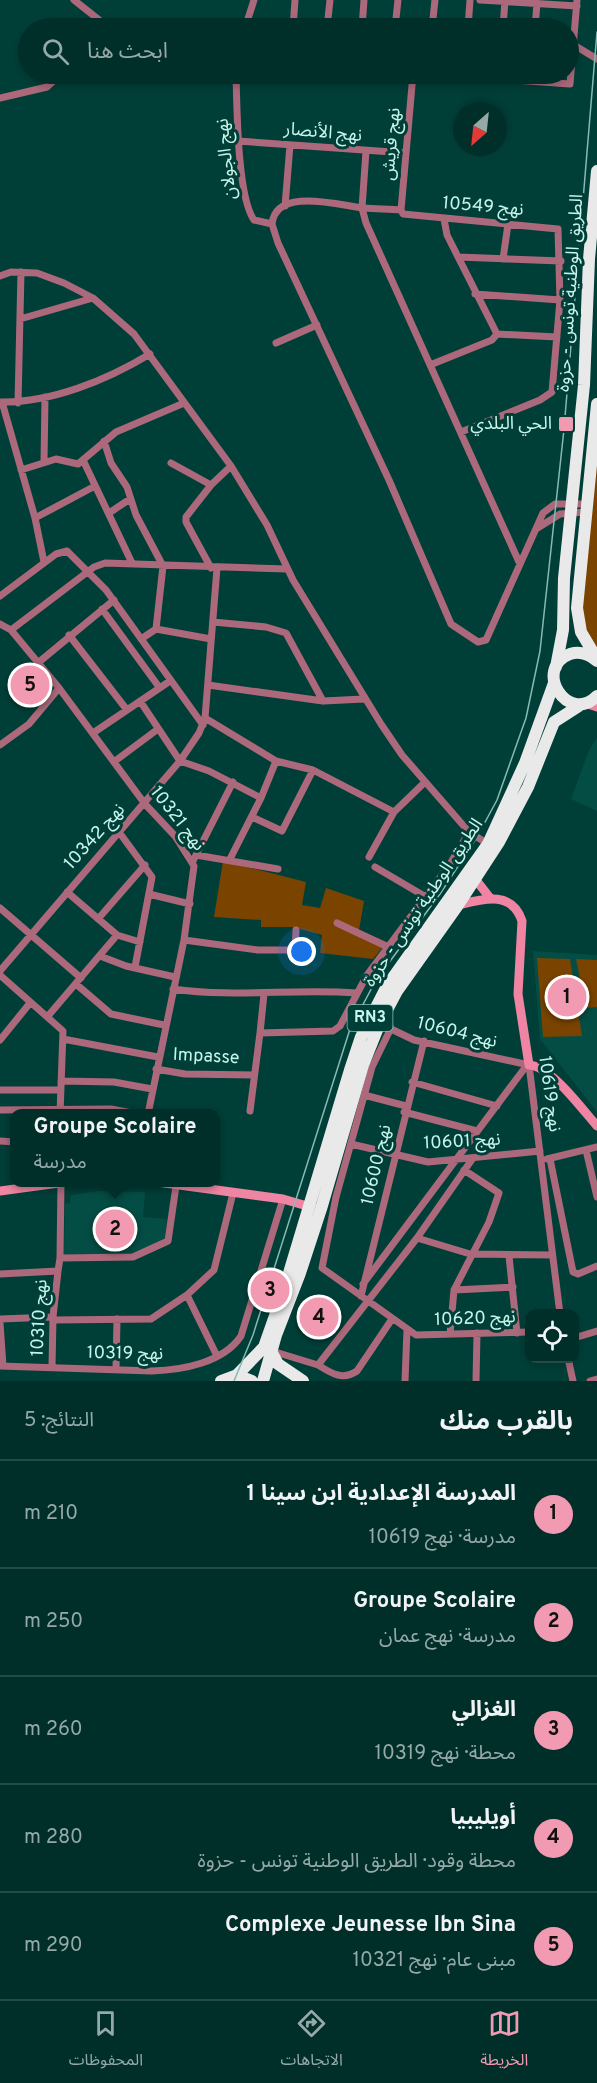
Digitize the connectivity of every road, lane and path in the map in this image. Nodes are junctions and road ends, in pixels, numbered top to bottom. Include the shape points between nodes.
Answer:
1 (74, 0) edge
2 (254, 0) edge
3 (295, 0) edge
4 (330, 0) edge
5 (364, 0) edge
6 (398, 0) edge
7 (435, 0) edge
8 (470, 0) edge
9 (480, 0) edge
10 (505, 1) edge
11 (537, 2) edge
12 (577, 3) edge
13 (97, 18) edge
14 (248, 18) edge
15 (294, 18) edge
16 (328, 18) edge
17 (363, 18) edge
18 (396, 18) edge
19 (433, 18) edge
20 (469, 18) edge
21 (504, 18) edge
22 (536, 18) edge
23 (576, 18) edge
24 (579, 48) edge
25 (597, 59) edge
26 (50, 84) edge
27 (236, 84) edge
28 (412, 84) edge
29 (0, 98) edge
30 (238, 141) junction
31 (290, 145) junction
32 (366, 151) junction
33 (406, 153) junction
34 (597, 171) edge
35 (285, 206) junction
36 (362, 208) junction
37 (403, 212) junction
38 (444, 219) junction
39 (272, 224) junction
40 (507, 224) junction
41 (458, 257) junction
42 (503, 259) junction
43 (561, 261) junction
44 (21, 272) junction
45 (0, 276) edge
46 (475, 294) junction
47 (93, 298) junction
48 (560, 300) junction
49 (20, 319) junction
50 (316, 325) junction
51 (497, 334) junction
52 (557, 337) junction
53 (276, 343) dead end
54 (150, 354) junction
55 (430, 365) junction
56 (45, 397) junction
57 (1, 402) edge
58 (18, 403) junction
59 (184, 403) junction
60 (597, 404) edge
61 (461, 432) junction
62 (104, 441) junction
63 (82, 460) junction
64 (44, 462) junction
65 (171, 463) dead end
66 (231, 466) junction
67 (21, 470) junction
68 (212, 485) junction
69 (95, 486) junction
70 (130, 499) junction
71 (572, 507) junction
72 (586, 508) junction
73 (109, 513) junction
74 (35, 518) junction
75 (536, 529) junction
76 (44, 562) junction
77 (519, 562) junction
78 (132, 563) junction
79 (163, 566) junction
80 (214, 568) junction
81 (287, 569) junction
82 (89, 571) junction
83 (0, 596) edge
84 (114, 600) junction
85 (102, 609) junction
86 (213, 622) junction
87 (0, 624) edge
88 (156, 629) junction
89 (11, 630) junction
90 (69, 636) junction
91 (141, 639) junction
92 (211, 639) junction
93 (597, 660) edge
94 (39, 662) junction
95 (556, 667) junction
96 (170, 681) junction
97 (554, 683) junction
98 (208, 685) junction
99 (159, 687) junction
100 (59, 688) junction
101 (597, 696) edge
102 (364, 699) junction
103 (140, 701) junction
104 (323, 701) junction
105 (588, 704) edge
106 (127, 710) junction
107 (204, 722) junction
108 (158, 729) junction
109 (93, 733) junction
110 (0, 745) edge
111 (115, 761) junction
112 (180, 761) junction
113 (276, 761) junction
114 (313, 770) junction
115 (233, 782) junction
116 (425, 782) junction
117 (261, 798) junction
118 (145, 804) junction
119 (394, 812) junction
120 (252, 817) junction
121 (118, 832) junction
122 (469, 832) junction
123 (488, 844) junction
124 (369, 857) dead end
125 (194, 858) junction
126 (230, 859) junction
127 (145, 865) junction
128 (375, 867) dead end
129 (278, 870) dead end
130 (476, 880) junction
131 (67, 892) junction
132 (149, 894) junction
133 (426, 897) junction
134 (490, 898) junction
135 (190, 904) junction
136 (459, 906) junction
137 (0, 908) edge
138 (98, 919) junction
139 (337, 923) dead end
140 (296, 930) dead end
141 (31, 934) junction
142 (117, 934) junction
143 (184, 940) junction
144 (140, 942) junction
145 (388, 947) junction
146 (100, 956) junction
147 (135, 968) junction
148 (0, 970) edge
149 (0, 975) edge
150 (176, 977) junction
151 (79, 981) junction
152 (172, 989) junction
153 (357, 993) junction
154 (264, 994) junction
155 (30, 1003) junction
156 (48, 1016) junction
157 (164, 1025) junction
158 (385, 1027) junction
159 (260, 1033) junction
160 (63, 1039) junction
161 (0, 1041) edge
162 (424, 1041) junction
163 (158, 1057) junction
164 (528, 1065) junction
165 (156, 1069) junction
166 (254, 1074) junction
167 (412, 1082) junction
168 (61, 1085) junction
169 (152, 1089) junction
170 (0, 1090) edge
171 (364, 1095) junction
172 (497, 1106) junction
173 (60, 1109) edge
174 (149, 1109) edge
175 (405, 1109) junction
176 (250, 1111) dead end
177 (597, 1126) edge
178 (477, 1131) junction
179 (351, 1143) junction
180 (597, 1147) edge
181 (586, 1150) junction
182 (540, 1151) junction
183 (395, 1155) junction
184 (473, 1158) junction
185 (550, 1159) junction
186 (456, 1160) junction
187 (540, 1161) junction
188 (464, 1170) junction
189 (31, 1187) edge
190 (62, 1187) edge
191 (176, 1187) edge
192 (190, 1187) edge
193 (0, 1191) edge
194 (233, 1193) junction
195 (597, 1197) edge
196 (284, 1199) junction
197 (315, 1208) junction
198 (417, 1238) junction
199 (470, 1254) junction
200 (552, 1255) junction
201 (509, 1256) junction
202 (60, 1258) junction
203 (597, 1266) edge
204 (58, 1271) junction
205 (0, 1274) edge
206 (363, 1284) junction
207 (513, 1287) junction
208 (454, 1290) junction
209 (188, 1293) junction
210 (361, 1296) junction
211 (369, 1301) junction
212 (559, 1309) edge
213 (53, 1319) junction
214 (117, 1319) junction
215 (392, 1319) junction
216 (0, 1321) edge
217 (407, 1330) junction
218 (597, 1331) edge
219 (525, 1332) edge
220 (477, 1333) junction
221 (516, 1333) junction
222 (450, 1334) junction
223 (579, 1336) edge
224 (271, 1351) junction
225 (217, 1356) junction
226 (569, 1363) edge
227 (318, 1365) junction
228 (1, 1366) edge
229 (52, 1367) junction
230 (116, 1369) junction
231 (237, 1375) junction
232 (597, 1379) edge
233 (222, 1381) edge
234 (251, 1381) edge
235 (256, 1381) edge
236 (263, 1381) edge
237 (303, 1381) edge
238 (405, 1381) edge
239 (476, 1381) edge
240 (573, 1381) edge
241 (590, 1381) edge

1 - 13 street
2 - 14 street
3 - 15 street
4 - 16 street
5 - 17 street
6 - 18 street
7 - 19 street
8 - 20 street
9 - 10 street
10 - 11 street
10 - 21 street
11 - 12 street
11 - 22 street
12 - 23 street
24 - 25 street
26 - 29 street
27 - 30 street, نهج الجولان
28 - 33 street, نهج قريش
30 - 31 street, نهج الأنصار
30 - 39 street, نهج الجولان via 250,214 254,220
31 - 32 street, نهج الأنصار
31 - 35 street
32 - 33 street, نهج الأنصار
32 - 36 street
33 - 37 street, نهج قريش
34 - 71 highway, الطريق الوطنية تونس - حزوة / RN3
35 - 36 street, نهج 10549 via 314,200
35 - 39 street via 275,213
36 - 37 street, نهج 10549
36 - 55 street
37 - 38 street, نهج 10549
38 - 40 street, نهج 10549
38 - 41 street
39 - 50 street
40 - 42 street
40 - 43 street, نهج 10549 via 558,229
41 - 42 street
41 - 46 street
42 - 43 street
43 - 48 street
44 - 45 street
44 - 47 street via 44,275
44 - 49 street
46 - 48 street
46 - 51 street
47 - 49 street
47 - 54 street via 115,315
48 - 52 street
49 - 58 street
50 - 53 street
50 - 77 street via 454,628 478,642 486,640
51 - 52 street
51 - 55 street via 492,340
52 - 61 street via 552,392 548,396
54 - 56 street via 103,378
54 - 59 street
55 - 61 street
56 - 58 street
56 - 64 street
57 - 58 street
57 - 67 street
59 - 62 street
59 - 66 street
60 - 72 highway, الطريق الوطنية تونس - حزوة
61 - 77 street
62 - 63 street
62 - 70 street
63 - 64 street via 77,465 59,459
63 - 69 street
64 - 67 street
65 - 68 street
66 - 68 street
66 - 81 street via 267,525
67 - 74 street
68 - 80 street via 185,519
69 - 73 street
69 - 74 street
70 - 73 street
70 - 79 street
71 - 72 street
71 - 75 street
71 - 75 street via 555,504 548,508
71 - 95 highway, الطريق الوطنية تونس - حزوة / RN3 via 563,630
72 - 93 highway, الطريق الوطنية تونس - حزوة via 577,609 581,632
73 - 78 street
74 - 76 street
75 - 77 street
76 - 82 street via 65,550
76 - 83 street
78 - 79 street
78 - 82 street via 108,562
79 - 80 street
79 - 88 street
80 - 81 street
80 - 86 street
81 - 102 street
82 - 84 street
82 - 89 street
84 - 85 street
84 - 91 street
85 - 90 street
85 - 99 street
86 - 92 street
86 - 104 street via 286,633
87 - 89 street, نهج 10321
88 - 91 street
88 - 92 street
89 - 94 street, نهج 10321
90 - 94 street
90 - 106 street
91 - 96 street
92 - 98 street
93 - 95 highway via 576,653 560,660
94 - 100 street, نهج 10321
95 - 97 highway, RN3
96 - 99 street
96 - 107 street
97 - 105 highway via 561,697 574,704
97 - 123 highway, الطريق الوطنية تونس - حزوة / RN3 via 521,773
98 - 104 street
98 - 107 street
99 - 103 street
100 - 109 street, نهج 10321
100 - 110 street via 29,724
101 - 105 highway, RN3
102 - 104 street
102 - 116 street
103 - 106 street
103 - 108 street
105 - 130 highway, الطريق الوطنية تونس - حزوة / RN3 via 554,722 516,812
106 - 109 street
107 - 112 street, نهج 10342
107 - 113 street
108 - 111 street
108 - 112 street
109 - 111 street, نهج 10321
111 - 118 street, نهج 10321
112 - 115 street
112 - 118 street, نهج 10342
113 - 114 street
113 - 117 street
114 - 119 street
114 - 120 street via 282,831
115 - 117 street
115 - 125 street
116 - 119 street
116 - 122 street
117 - 120 street
118 - 121 street, نهج 10342
118 - 125 street, نهج 10321
119 - 124 street
120 - 126 street
121 - 127 street
121 - 131 street, نهج 10342
122 - 123 street
122 - 133 street
123 - 197 highway, الطريق الوطنية تونس - حزوة / RN3 via 387,986 374,1011 350,1070
125 - 126 street
125 - 135 street, نهج 10321
126 - 129 street
127 - 132 street via 152,877
127 - 138 street
128 - 133 street
130 - 134 street
130 - 136 highway, الطريق الوطنية تونس - حزوة / RN3
131 - 138 street
131 - 141 street, نهج 10342
132 - 135 street
132 - 144 street
133 - 145 street
134 - 136 street
134 - 164 street, نهج 10619 via 513,905 522,921 518,994
135 - 143 street, نهج 10321
136 - 158 highway, الطريق الوطنية تونس - حزوة / RN3 via 417,962
137 - 141 street
138 - 142 street
139 - 145 street
140 - 143 street via 295,950 258,950
141 - 148 street, نهج 10342
141 - 151 street
142 - 144 street
142 - 146 street
143 - 150 street, نهج 10321
144 - 147 street
145 - 153 street
146 - 147 street
146 - 151 street
147 - 150 street
149 - 155 street
150 - 152 street, نهج 10321
151 - 156 street
151 - 157 street via 111,1014
152 - 154 street
152 - 157 street, نهج 10321
153 - 154 street
153 - 159 street via 340,1026 333,1031
154 - 159 street
155 - 156 street
155 - 161 street
156 - 160 street via 62,1029
157 - 163 street, نهج 10321
158 - 162 street, نهج 10604
158 - 171 street
158 - 197 highway, الطريق الوطنية تونس - حزوة / RN3 via 363,1065
159 - 166 street
160 - 163 street
160 - 168 street
162 - 164 street, نهج 10604
162 - 167 street, نهج 10600
163 - 165 street, نهج 10321
164 - 172 street
164 - 177 street via 537,1065 549,1074
164 - 182 street, نهج 10619
165 - 166 street, Impasse via 185,1074
165 - 169 street, نهج 10321
166 - 176 street
167 - 172 street
167 - 175 street, نهج 10600
168 - 169 street via 114,1082
168 - 170 street
168 - 173 street
169 - 174 street, نهج 10321
171 - 175 street
171 - 179 street
172 - 178 street
175 - 178 street
175 - 183 street, نهج 10600
178 - 186 street
179 - 183 street, نهج 10601
179 - 210 street via 322,1265
180 - 181 street
181 - 185 street
181 - 195 street
182 - 184 street, نهج 10601
182 - 187 street, نهج 10619
183 - 186 street, نهج 10601 via 428,1162
183 - 206 street, نهج 10600
184 - 186 street, نهج 10601
184 - 188 street
185 - 187 street
185 - 203 street via 573,1272 578,1274
186 - 206 street
187 - 200 street, نهج 10619
188 - 198 street
188 - 199 street via 499,1193 489,1222
189 - 193 street
190 - 202 street, نهج 10310
191 - 202 street via 168,1241 133,1257
192 - 194 street
194 - 196 street
194 - 209 street via 214,1270
196 - 197 street
196 - 225 street, نهج 10319 via 241,1336
197 - 224 highway, الطريق الوطنية تونس - حزوة / RN3
197 - 231 highway, الطريق الوطنية تونس - حزوة / RN3 via 264,1347
198 - 199 street
198 - 211 street
199 - 201 street
199 - 208 street
200 - 201 street
200 - 212 street, نهج 10619
201 - 207 street
202 - 204 street, نهج 10310
204 - 205 street
204 - 213 street, نهج 10310
206 - 210 street, نهج 10600
207 - 208 street
207 - 221 street
208 - 222 street
209 - 214 street via 151,1319
209 - 225 street
210 - 211 street, نهج 10620
211 - 215 street, نهج 10620
211 - 227 street
213 - 214 street
213 - 216 street
213 - 229 street, نهج 10310
214 - 230 street
215 - 217 street, نهج 10620
215 - 227 street via 350,1376 341,1377
216 - 228 street
217 - 222 street, نهج 10620 via 416,1335
217 - 238 street
218 - 223 street
219 - 221 street, نهج 10620
220 - 221 street, نهج 10620
220 - 222 street, نهج 10620
220 - 239 street
224 - 227 street
224 - 236 highway, الطريق الوطنية تونس - حزوة / RN3
224 - 237 highway via 278,1364
225 - 230 street, نهج 10319 via 176,1370
226 - 240 street
228 - 229 street, نهج 10319
229 - 230 street, نهج 10319
231 - 233 highway, RN3
231 - 234 highway
232 - 241 street
234 - 235 highway

